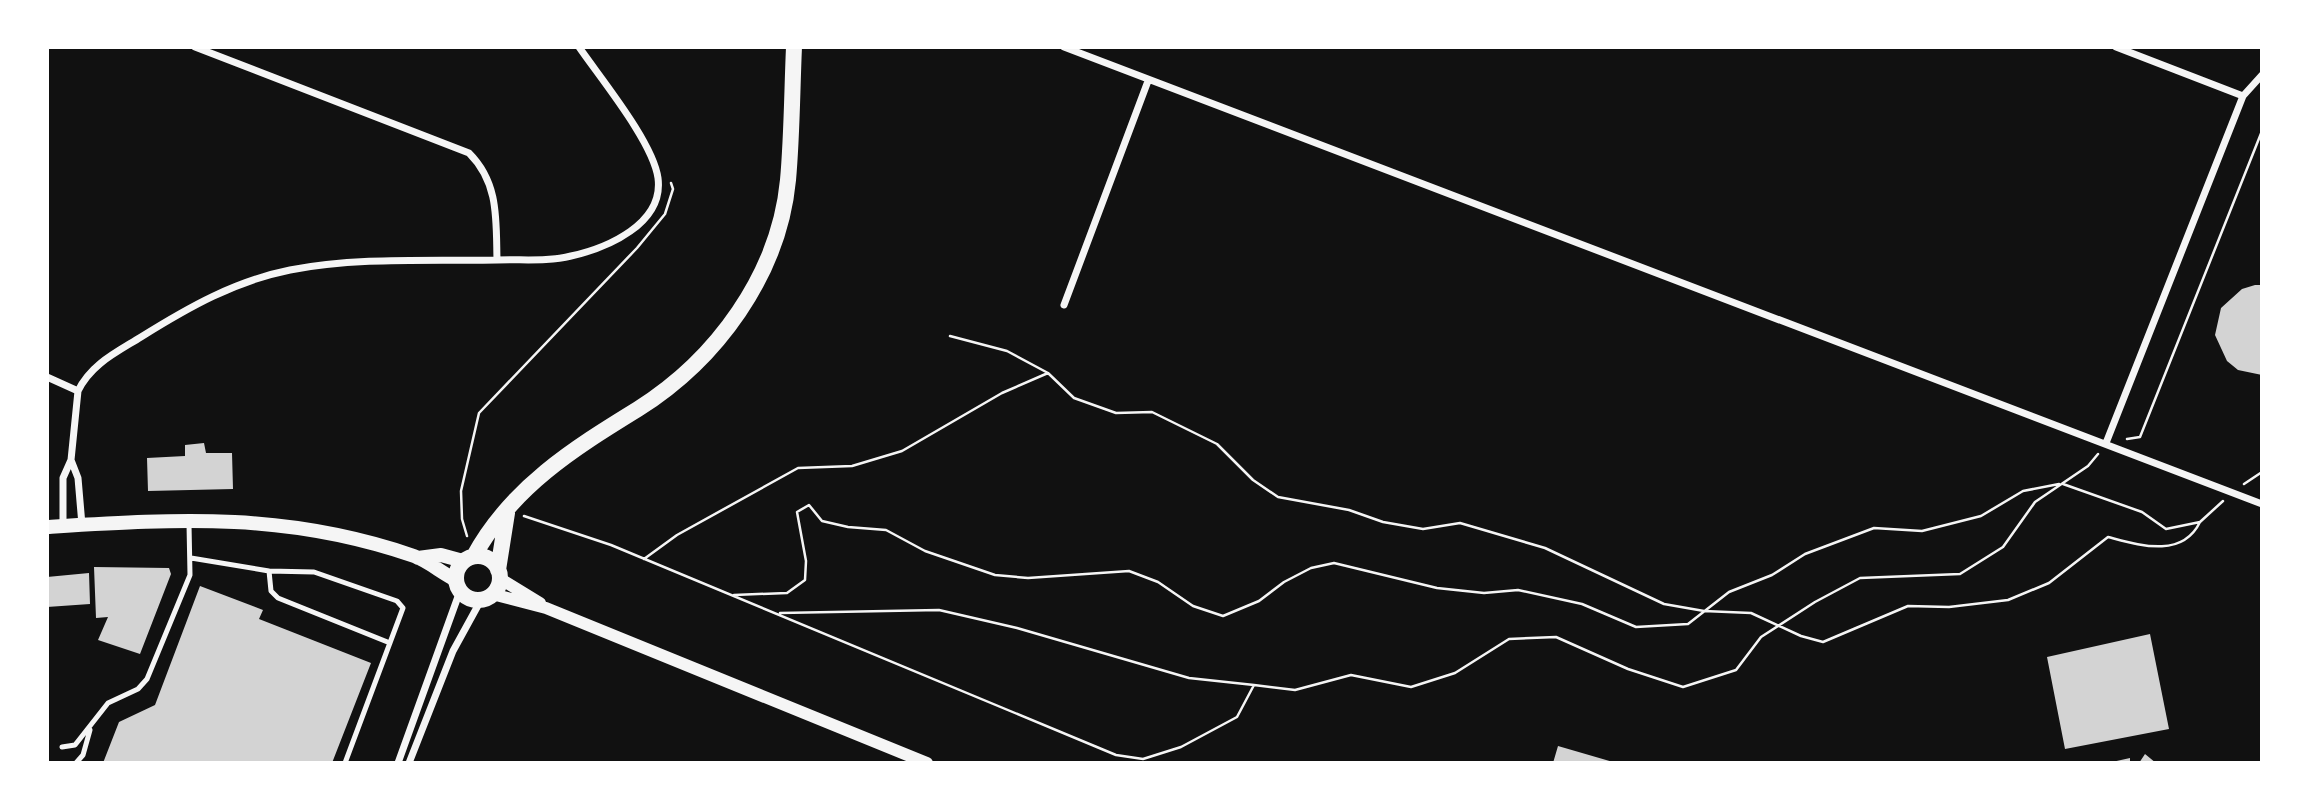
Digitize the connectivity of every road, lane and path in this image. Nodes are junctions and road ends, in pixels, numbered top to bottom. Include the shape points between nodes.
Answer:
1 (195, 47) edge
2 (579, 47) edge
3 (794, 47) edge
4 (1064, 47) edge
5 (2116, 47) edge
6 (2262, 75) edge
7 (1148, 81) junction
8 (2243, 96) junction
9 (2262, 131) edge
10 (668, 177) dead end
11 (497, 260) junction
12 (1064, 305) dead end
13 (950, 336) dead end
14 (1048, 373) junction
15 (47, 377) edge
16 (78, 391) junction
17 (2106, 443) junction
18 (71, 460) junction
19 (2262, 472) edge
20 (2063, 483) junction
21 (2232, 493) junction
22 (2262, 505) edge
23 (508, 510) junction
24 (189, 521) junction
25 (2200, 522) junction
26 (82, 525) junction
27 (63, 526) junction
28 (47, 527) edge
29 (468, 553) junction
30 (191, 558) junction
31 (418, 558) junction
32 (644, 559) junction
33 (268, 571) junction
34 (499, 574) junction
35 (458, 585) junction
36 (732, 595) junction
37 (486, 597) junction
38 (546, 608) junction
39 (1704, 611) junction
40 (777, 613) junction
41 (1778, 626) junction
42 (390, 643) junction
43 (1254, 685) junction
44 (91, 727) junction
45 (62, 747) dead end
46 (76, 763) edge
47 (345, 763) edge
48 (398, 763) edge
49 (410, 763) edge
50 (927, 763) edge

1 - 11 street via 469,153 490,180 496,204
2 - 11 street via 653,159 658,180 652,207 623,237 596,249 568,257
3 - 23 main road via 783,211 765,263 736,315 688,372 561,457 530,483
4 - 7 street
5 - 8 street
6 - 8 street
7 - 12 street
7 - 17 street
8 - 17 street
9 - 17 path via 2140,437
10 - 29 path via 673,189 665,214 479,413 461,491
11 - 16 street via 334,265 245,281 100,362
13 - 14 path via 1007,351
14 - 32 path via 1002,393 902,452 852,466 798,468 677,535
14 - 39 path via 1074,398 1116,413 1152,412 1217,444 1253,480 1278,497 1423,529 1460,523 1545,548 1664,604
15 - 16 street
16 - 18 street
17 - 20 path via 2088,466
17 - 21 street
18 - 26 street via 78,478
18 - 27 street via 63,478
19 - 21 path
20 - 25 path via 2142,512 2166,529
20 - 39 path via 2023,491 1981,516 1922,531 1874,528 1805,554 1772,576 1730,592
20 - 41 path via 2035,502 2003,547 1960,574 1860,578
21 - 22 street
21 - 25 path
23 - 29 main road
23 - 32 path
23 - 34 main road
24 - 26 main road
24 - 30 lane
24 - 31 main road via 303,527
25 - 41 path via 2193,535 2173,547 2108,537 2049,583 2008,600 1908,606 1823,642
26 - 27 main road
27 - 28 main road
29 - 31 main road
29 - 34 main road via 484,557
29 - 35 main road
30 - 33 lane
30 - 44 lane via 185,590 147,680 108,704
31 - 35 main road
32 - 36 path
33 - 42 lane via 271,591 278,598
33 - 42 lane via 321,573 401,604
34 - 37 main road
34 - 38 street
35 - 37 main road via 466,597
35 - 48 street
36 - 39 path via 787,593 805,580 797,512 809,506 822,521 886,530 925,551 995,575 1028,578 1129,571 1158,582 1193,606 1223,616 1259,601 1311,568 1334,563 1437,589 1518,590 1582,604 1636,627 1688,624
36 - 40 path
37 - 38 street
37 - 49 street via 453,651
38 - 50 street
39 - 41 path via 1751,613
40 - 43 path via 939,610 1189,678
40 - 43 path via 1116,755 1143,759 1181,747 1237,717
41 - 43 path via 1761,637 1736,670 1683,687 1556,637 1509,639 1455,673 1411,687 1351,675 1295,690
42 - 47 lane
44 - 45 lane via 75,744
44 - 46 lane

